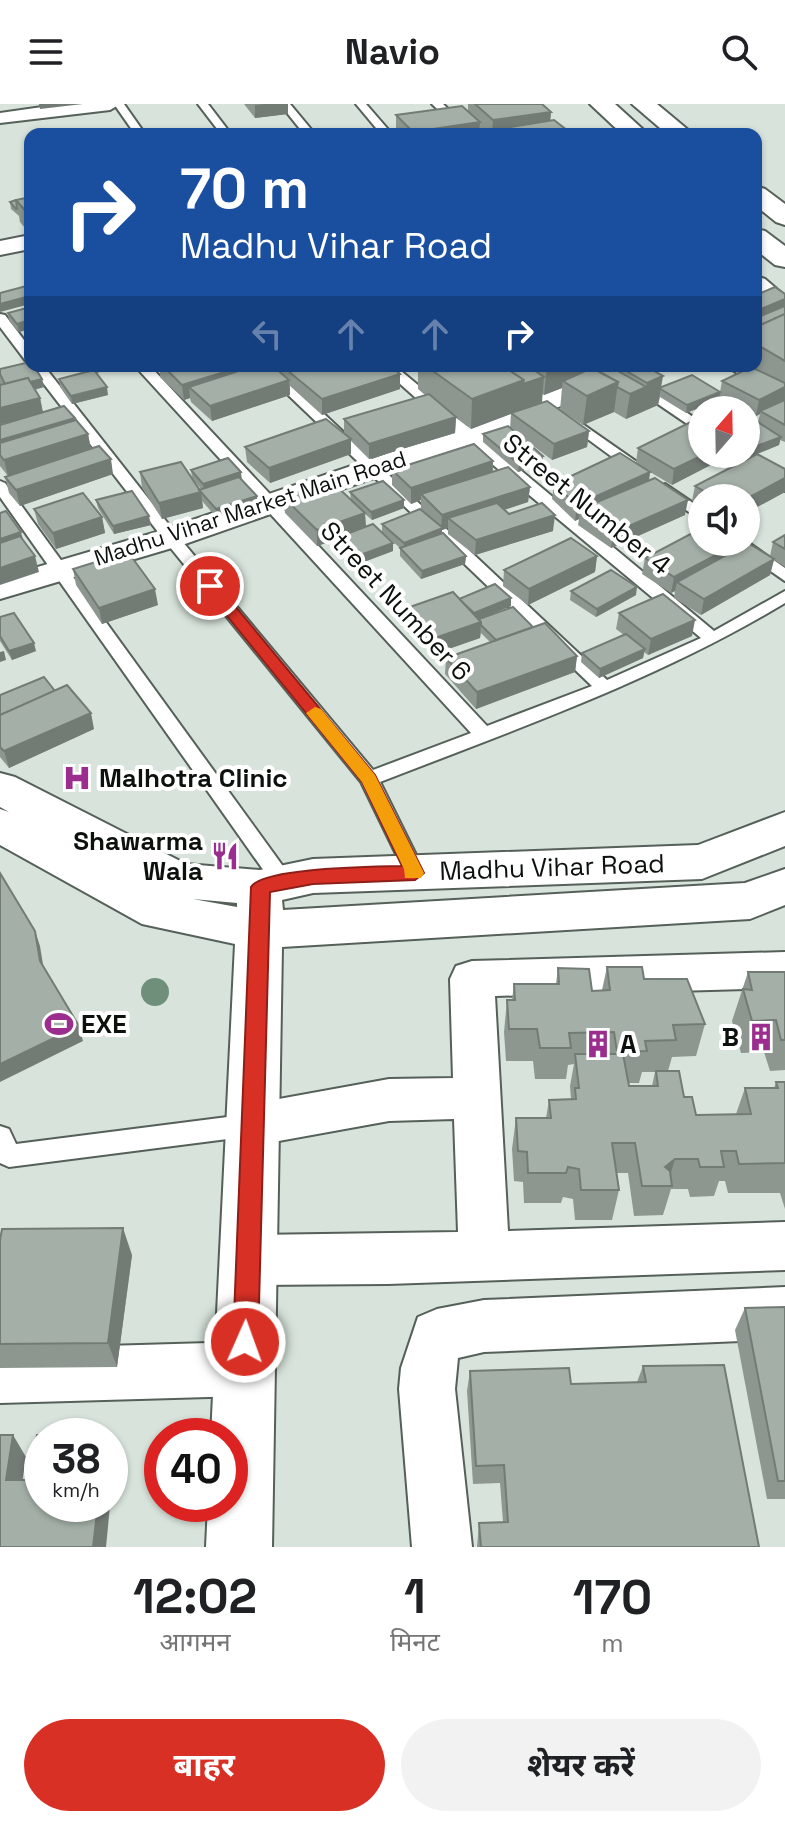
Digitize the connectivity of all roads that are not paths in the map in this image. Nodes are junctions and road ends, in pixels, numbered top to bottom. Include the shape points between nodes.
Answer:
1 (110, 104) edge
2 (119, 104) edge
3 (203, 104) edge
4 (285, 104) edge
5 (361, 104) edge
6 (437, 104) edge
7 (601, 104) edge
8 (643, 104) edge
9 (3, 118) edge
10 (136, 128) edge
11 (221, 128) edge
12 (305, 128) edge
13 (382, 128) edge
14 (463, 128) edge
15 (629, 128) edge
16 (673, 128) edge
17 (762, 199) edge
18 (785, 217) edge
19 (762, 242) edge
20 (24, 244) edge
21 (0, 248) edge
22 (785, 259) edge
23 (762, 291) edge
24 (776, 307) edge
25 (0, 318) edge
26 (24, 349) edge
27 (42, 372) edge
28 (148, 372) edge
29 (271, 372) edge
30 (394, 372) edge
31 (609, 372) edge
32 (624, 372) edge
33 (743, 372) edge
34 (541, 398) junction
35 (785, 398) edge
36 (688, 420) edge
37 (467, 436) junction
38 (372, 467) junction
39 (759, 468) edge
40 (0, 486) edge
41 (785, 486) edge
42 (270, 504) junction
43 (688, 506) edge
44 (171, 538) junction
45 (757, 556) edge
46 (59, 569) junction
47 (785, 576) edge
48 (0, 589) edge
49 (785, 596) edge
50 (713, 639) junction
51 (605, 688) junction
52 (484, 735) junction
53 (369, 779) junction
54 (0, 788) edge
55 (0, 825) edge
56 (785, 828) edge
57 (415, 873) junction
58 (785, 886) edge
59 (279, 894) junction
60 (322, 925) junction
61 (785, 970) edge
62 (477, 1098) junction
63 (251, 1125) junction
64 (0, 1137) edge
65 (785, 1246) edge
66 (484, 1254) junction
67 (248, 1260) junction
68 (785, 1313) edge
69 (244, 1369) junction
70 (0, 1376) edge
71 (239, 1547) edge
72 (442, 1547) edge

1 - 9 street
2 - 10 lane
3 - 11 lane
4 - 12 lane
5 - 13 lane
6 - 14 lane
7 - 15 street
8 - 16 street
17 - 18 street
19 - 22 street
20 - 21 street
23 - 24 street
25 - 26 lane
27 - 44 lane
28 - 42 lane, Street Number 6
29 - 38 lane
30 - 37 lane, Street Number 4
31 - 34 street, Madhu Vihar Market Main Road
32 - 36 lane
33 - 35 lane
34 - 37 street, Madhu Vihar Market Main Road
34 - 43 lane
37 - 38 street, Madhu Vihar Market Main Road
37 - 50 lane, Street Number 4
38 - 42 street, Madhu Vihar Market Main Road
38 - 51 lane
39 - 41 lane
40 - 46 lane
42 - 44 street, Madhu Vihar Market Main Road
42 - 52 lane, Street Number 6
44 - 46 street, Madhu Vihar Market Main Road
44 - 53 lane
45 - 47 lane
46 - 48 street, Madhu Vihar Market Main Road
46 - 59 lane
49 - 50 lane
50 - 51 lane
51 - 52 lane
52 - 53 lane
53 - 57 lane
54 - 59 street, Madhu Vihar Road via 179,881
55 - 59 street, Madhu Vihar Road via 158,911
56 - 57 street, Madhu Vihar Road via 702,862
57 - 59 street, Madhu Vihar Road
58 - 60 street, Madhu Vihar Road via 750,901
59 - 60 street, Madhu Vihar Road
59 - 60 street
59 - 63 street
61 - 62 street via 472,979
62 - 63 street via 389,1100
62 - 66 street
63 - 64 lane via 9,1156
63 - 67 street
65 - 66 street
66 - 67 street
67 - 69 street
68 - 72 street via 484,1326 437,1336 427,1389
69 - 70 street
69 - 71 street

